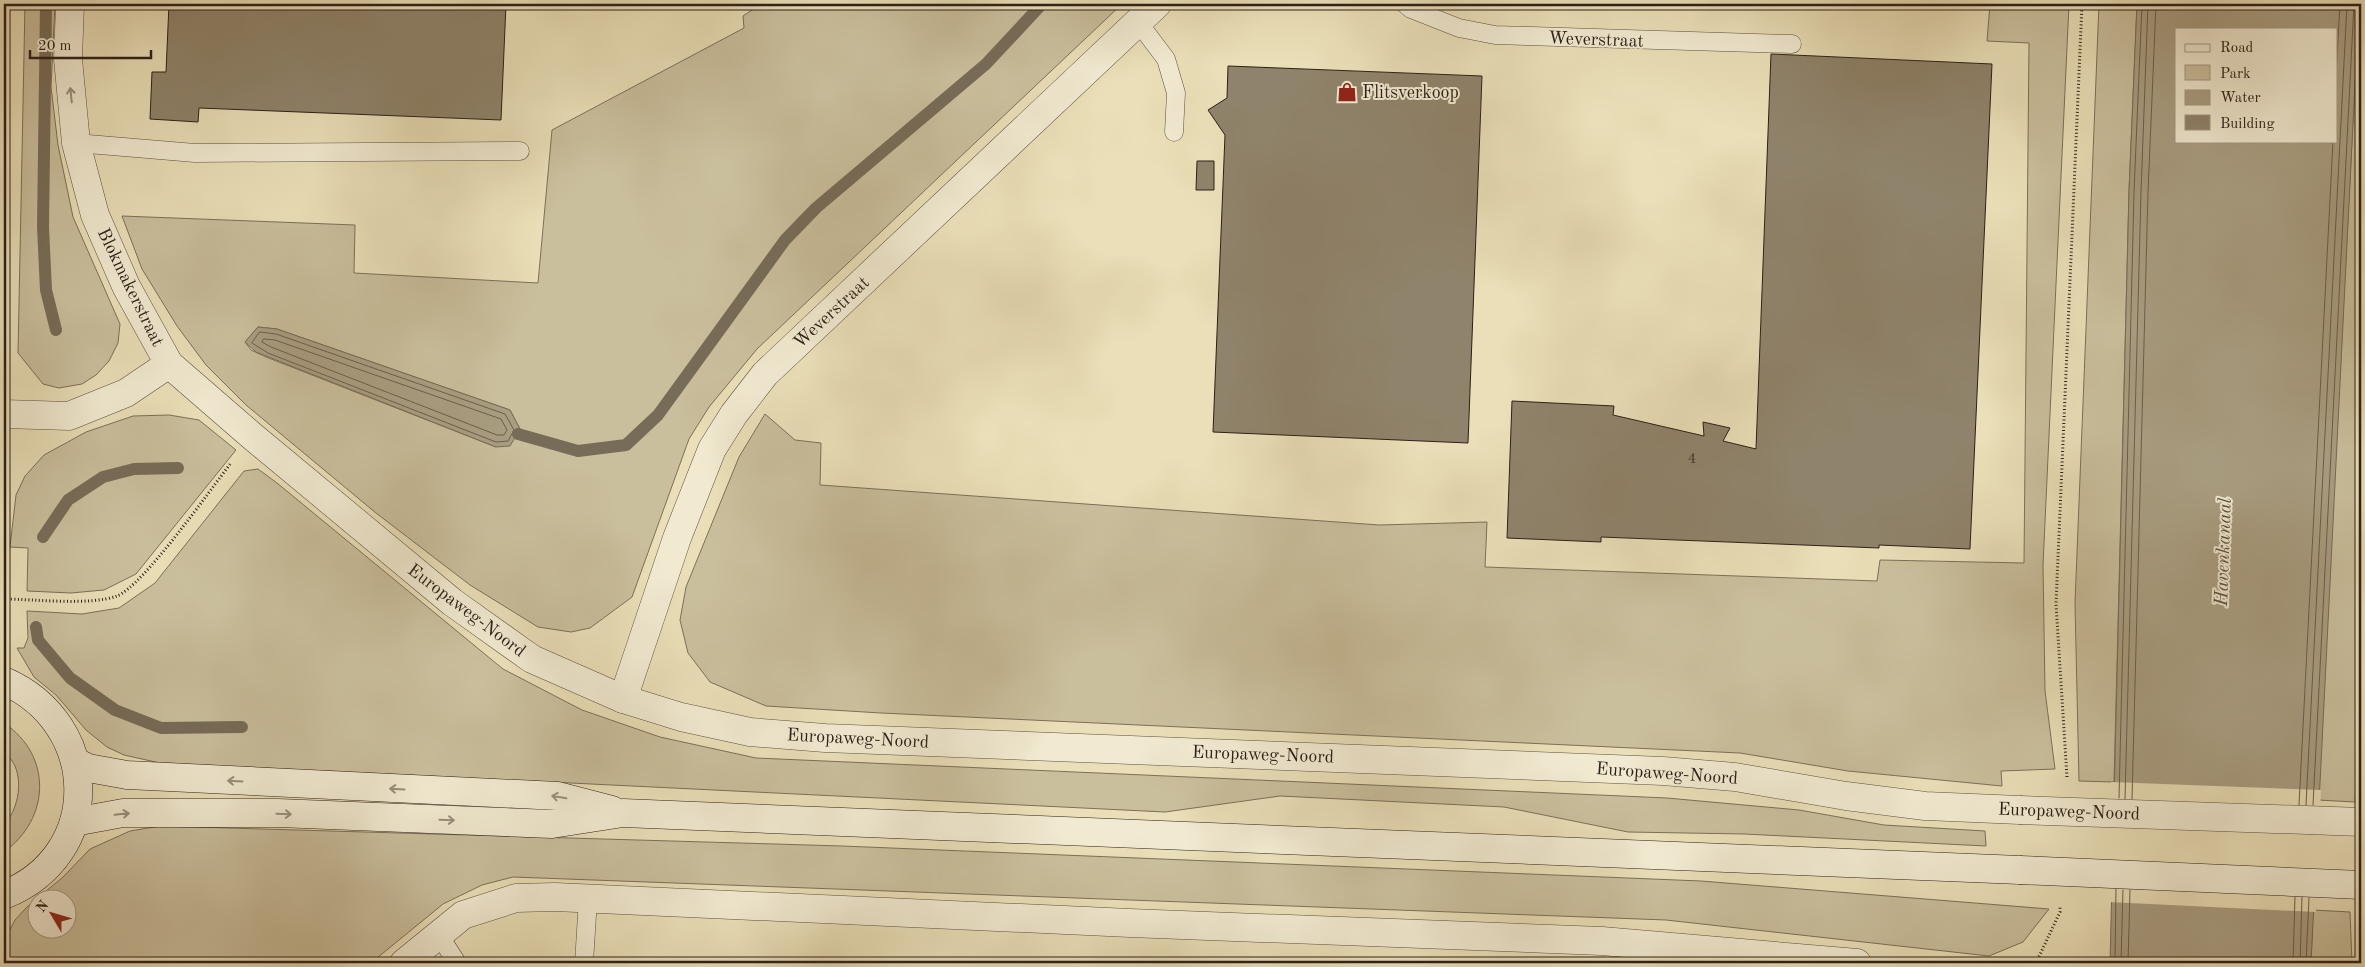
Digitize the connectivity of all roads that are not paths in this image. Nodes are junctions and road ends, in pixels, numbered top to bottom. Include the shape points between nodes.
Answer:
1 (70, 4) edge
2 (1406, 4) edge
3 (1147, 13) edge
4 (1792, 44) dead end
5 (1174, 132) dead end
6 (76, 144) junction
7 (520, 151) dead end
8 (169, 364) junction
9 (4, 414) edge
10 (4, 681) edge
11 (623, 699) junction
12 (76, 762) junction
13 (623, 813) junction
14 (74, 822) junction
15 (2361, 822) edge
16 (2361, 885) edge
17 (4, 895) edge
18 (588, 898) junction
19 (439, 935) junction
20 (404, 963) edge
21 (458, 963) edge
22 (584, 963) edge
23 (1857, 963) edge

6 -> 1 street, Blokmakerstraat via 68,59
2 - 4 lane, Weverstraat via 1459,28 1495,35
3 - 5 lane via 1176,93
3 - 11 street, Weverstraat via 749,391 712,449 677,538
6 - 7 lane via 195,153
6 - 8 street, Blokmakerstraat via 95,215 126,286
8 - 9 street, Blokmakerstraat via 126,393 69,416
8 - 11 street, Europaweg-Noord via 452,602 532,659
10 - 12 street via 49,711 70,744
11 - 15 street, Europaweg-Noord, bridge via 681,717 750,732 824,738 1663,771 1735,777 1925,806
13 -> 12 street via 558,796 127,775 88,768
12 - 14 street via 78,802
14 -> 13 street via 123,813 239,813 552,824
13 - 16 street, bridge
14 - 17 street via 62,849 43,872
18 - 19 street via 516,898 464,916
18 - 22 lane
18 - 23 street via 1602,941
19 - 20 street
19 - 21 lane

